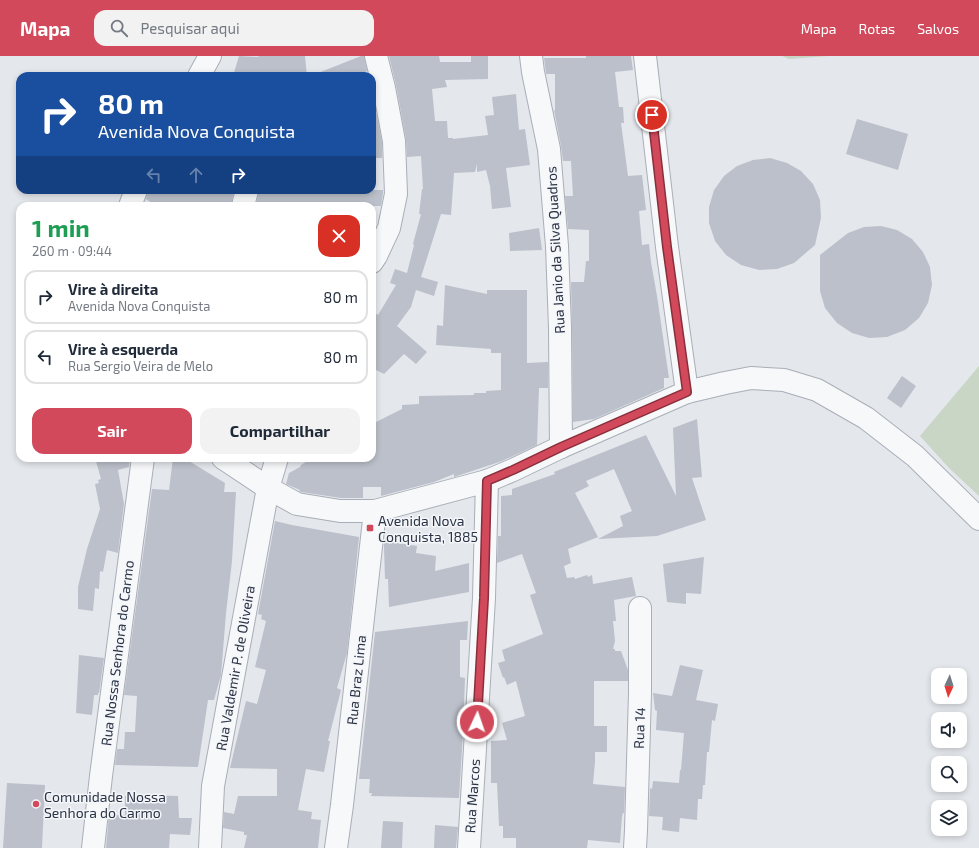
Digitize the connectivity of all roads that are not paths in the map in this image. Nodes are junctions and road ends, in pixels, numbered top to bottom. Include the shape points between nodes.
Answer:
1 (210, 56) edge
2 (376, 56) edge
3 (530, 56) edge
4 (646, 56) edge
5 (201, 72) edge
6 (376, 256) edge
7 (687, 392) junction
8 (561, 447) junction
9 (142, 462) edge
10 (229, 462) edge
11 (275, 462) edge
12 (487, 481) junction
13 (268, 488) junction
14 (375, 511) junction
15 (979, 519) edge
16 (640, 608) dead end
17 (93, 848) edge
18 (210, 848) edge
19 (336, 848) edge
20 (469, 848) edge
21 (635, 848) edge

1 - 5 street
2 - 6 street via 394,141 396,194 389,228
3 - 8 street, Rua Janio da Silva Quadros via 549,148 557,246
4 - 7 street via 667,247
7 - 8 street
7 - 15 street via 751,378 784,380 817,390 866,418 915,456
8 - 12 street
9 - 17 street, Rua Nossa Senhora do Carmo
10 - 13 street
11 - 13 street, Rua Valdemir P. de Oliveira
12 - 14 street
12 - 20 street, Rua Marcos via 484,598
13 - 14 street via 297,504 340,511
13 - 18 street, Rua Valdemir P. de Oliveira via 213,786
14 - 19 street, Rua Braz Lima
16 - 21 street, Rua 14

